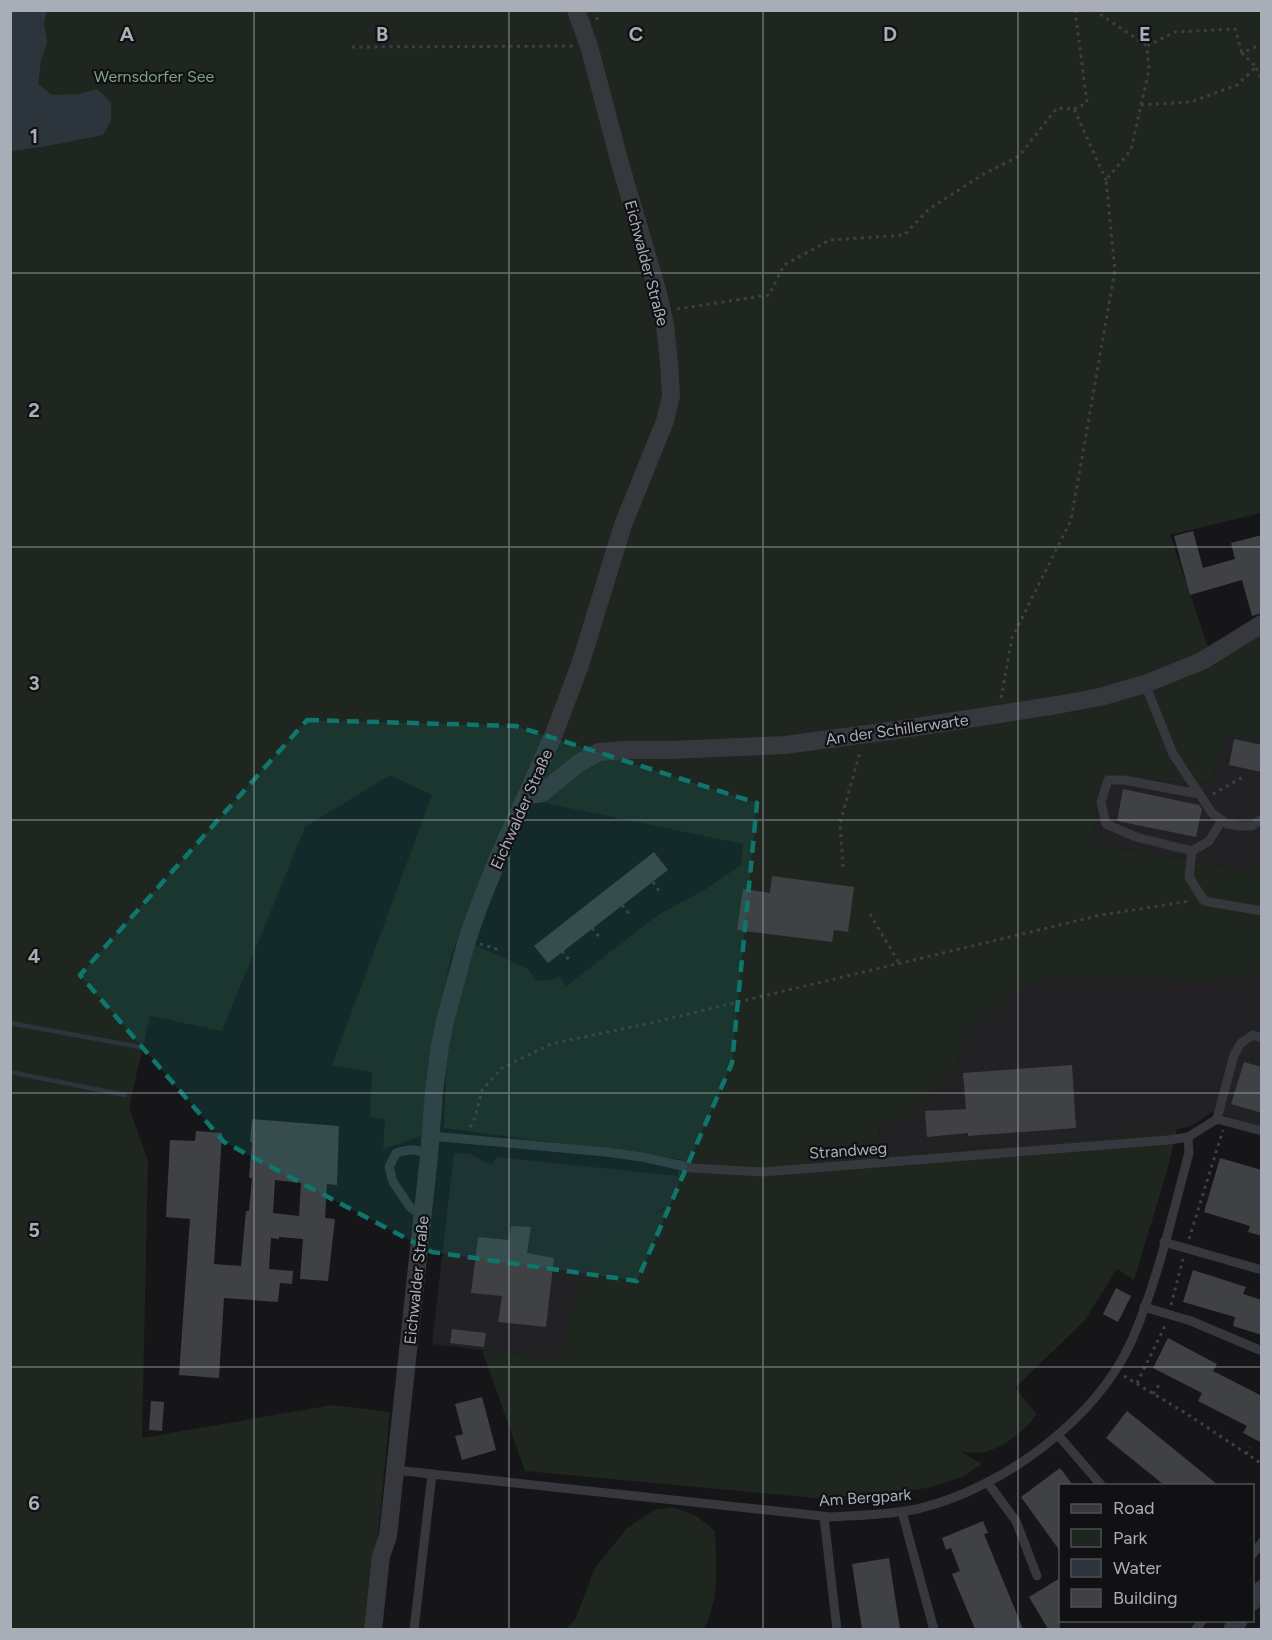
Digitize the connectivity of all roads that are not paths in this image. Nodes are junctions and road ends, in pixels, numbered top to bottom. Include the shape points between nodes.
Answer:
1 (576, 10) edge
2 (1262, 624) edge
3 (1145, 684) junction
4 (528, 795) junction
5 (1201, 797) junction
6 (1262, 819) edge
7 (1222, 820) junction
8 (1192, 851) junction
9 (1262, 911) edge
10 (1262, 1038) edge
11 (1217, 1119) junction
12 (1262, 1131) edge
13 (431, 1136) junction
14 (1188, 1137) junction
15 (429, 1156) junction
16 (423, 1217) junction
17 (1164, 1242) junction
18 (1262, 1270) edge
19 (1144, 1307) junction
20 (1262, 1351) edge
21 (1058, 1434) junction
22 (395, 1470) junction
23 (432, 1474) junction
24 (988, 1483) junction
25 (1101, 1484) edge
26 (902, 1512) junction
27 (824, 1516) junction
28 (1037, 1576) dead end
29 (373, 1629) edge
30 (414, 1629) edge
31 (837, 1629) edge
32 (934, 1629) edge

1 - 4 street, Eichwalder Straße via 658,293 671,396 665,421 623,525 580,665
2 - 3 street, An der Schillerwarte via 1202,660
3 - 4 street, An der Schillerwarte via 1100,697 998,715 785,745 599,752 542,793
3 - 5 lane via 1173,754
4 - 13 street, Eichwalder Straße via 499,856 467,940 440,1046
5 - 7 lane
5 - 8 lane via 1108,780 1101,802 1106,824 1136,837
6 - 7 lane via 1252,826
7 - 8 lane via 1209,841
8 - 9 lane via 1189,877 1204,902
10 - 11 lane via 1253,1035 1241,1043 1234,1055
11 - 12 lane
11 - 14 lane, Strandweg
13 - 14 lane, Strandweg via 605,1152 692,1168 762,1172
13 - 15 street, Eichwalder Straße
14 - 17 lane, Am Bergpark via 1189,1153
15 - 16 street, Eichwalder Straße
15 - 16 lane via 409,1149 396,1153 389,1167 396,1187
16 - 22 street, Eichwalder Straße
17 - 18 lane
17 - 19 lane, Am Bergpark
19 - 20 lane via 1191,1321
19 - 21 lane, Am Bergpark via 1114,1370 1084,1410
21 - 24 lane, Am Bergpark via 1028,1459
21 - 25 lane
22 - 23 lane, Am Bergpark
22 - 29 street, Eichwalder Straße
23 - 27 lane, Am Bergpark
23 - 30 lane
24 - 26 lane, Am Bergpark via 962,1495
24 - 28 lane via 1016,1521
26 - 27 lane, Am Bergpark
26 - 32 lane
27 - 31 lane

